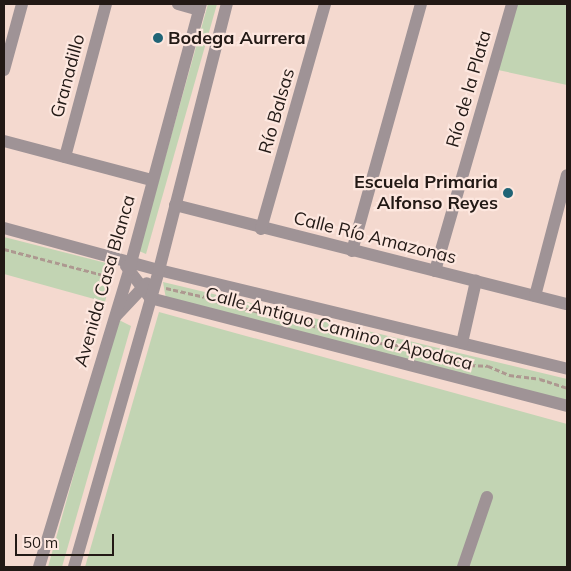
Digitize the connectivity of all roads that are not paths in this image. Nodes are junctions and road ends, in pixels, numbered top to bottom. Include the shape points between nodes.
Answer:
1 (22, 4) edge
2 (106, 4) edge
3 (178, 4) edge
4 (227, 4) edge
5 (325, 4) edge
6 (421, 4) edge
7 (512, 4) edge
8 (200, 7) edge
9 (4, 70) edge
10 (4, 142) edge
11 (64, 157) junction
12 (567, 175) edge
13 (152, 180) junction
14 (175, 205) junction
15 (562, 216) edge
16 (4, 228) edge
17 (261, 229) junction
18 (352, 251) junction
19 (126, 263) junction
20 (159, 270) junction
21 (435, 271) junction
22 (476, 281) junction
23 (146, 294) junction
24 (535, 296) junction
25 (567, 304) edge
26 (114, 318) junction
27 (462, 343) junction
28 (567, 369) edge
29 (567, 406) edge
30 (487, 497) dead end
31 (39, 567) edge
32 (74, 567) edge
33 (463, 567) edge

1 - 9 street
2 - 11 street, Granadillo
3 - 8 street
4 - 14 street
5 - 17 street, Río Balsas
6 - 18 street
7 - 21 street, Río de la Plata
8 - 13 street, Avenida Casa Blanca
10 - 11 street
11 - 13 street
12 - 15 street
13 - 19 street, Avenida Casa Blanca
14 - 17 street, Calle Río Amazonas
14 - 20 street
15 - 24 street
16 - 19 street, Calle Antiguo Camino a Apodaca
17 - 18 street, Calle Río Amazonas
18 - 21 street, Calle Río Amazonas
19 - 20 street, Calle Antiguo Camino a Apodaca
19 - 23 street
19 - 26 street, Avenida Casa Blanca
20 - 23 street
20 - 23 street via 154,285
20 - 27 street, Calle Antiguo Camino a Apodaca
21 - 22 street, Calle Río Amazonas
22 - 24 street, Calle Río Amazonas
22 - 27 street
23 - 26 street
23 - 29 street, Calle Antiguo Camino a Apodaca
23 - 32 street
24 - 25 street, Calle Río Amazonas
26 - 31 street, Avenida Casa Blanca
27 - 28 street, Calle Antiguo Camino a Apodaca
30 - 33 street

